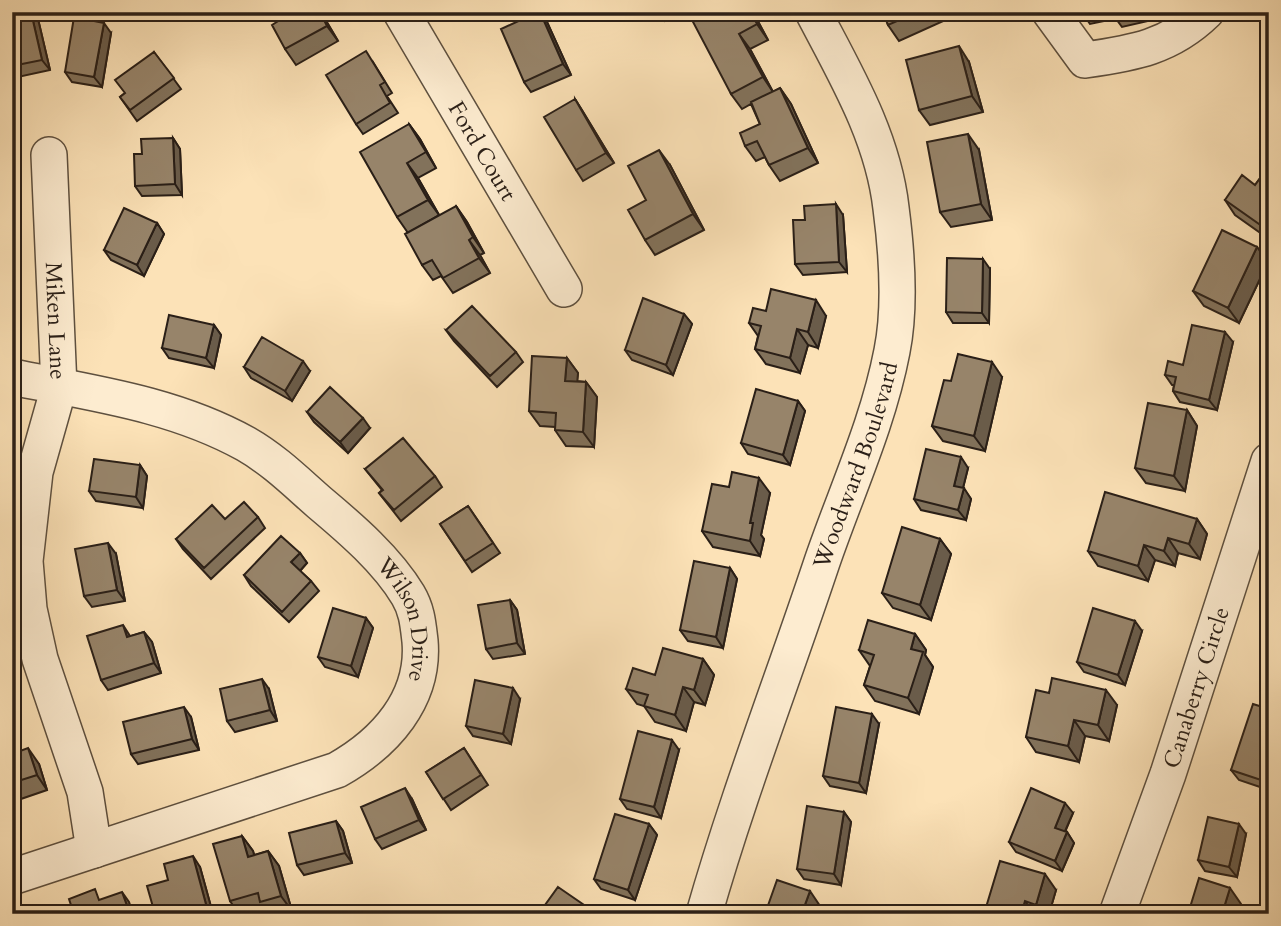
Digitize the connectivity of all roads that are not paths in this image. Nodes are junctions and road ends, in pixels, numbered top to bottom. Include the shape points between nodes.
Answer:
1 (401, 12) edge
2 (813, 12) edge
3 (1050, 12) edge
4 (1206, 12) edge
5 (49, 155) dead end
6 (564, 289) dead end
7 (12, 377) edge
8 (59, 387) junction
9 (1269, 461) edge
10 (94, 850) junction
11 (12, 877) edge
12 (704, 914) edge
13 (1117, 914) edge

1 - 6 street, Ford Court
2 - 12 street, Woodward Boulevard via 861,103 884,171 896,278 892,349 850,488 756,750
3 - 4 street via 1085,60 1147,48 1183,34
5 - 8 street, Miken Lane
7 - 8 street, Wilson Drive
8 - 10 street, Miken Lane via 35,472 25,561 40,659 85,792
8 - 10 street, Wilson Drive via 100,393 190,418 246,444 296,479 358,538 408,595 418,616 422,663 416,686 393,727 337,770
9 - 13 street, Canaberry Circle via 1168,774
10 - 11 street, Wilson Drive

